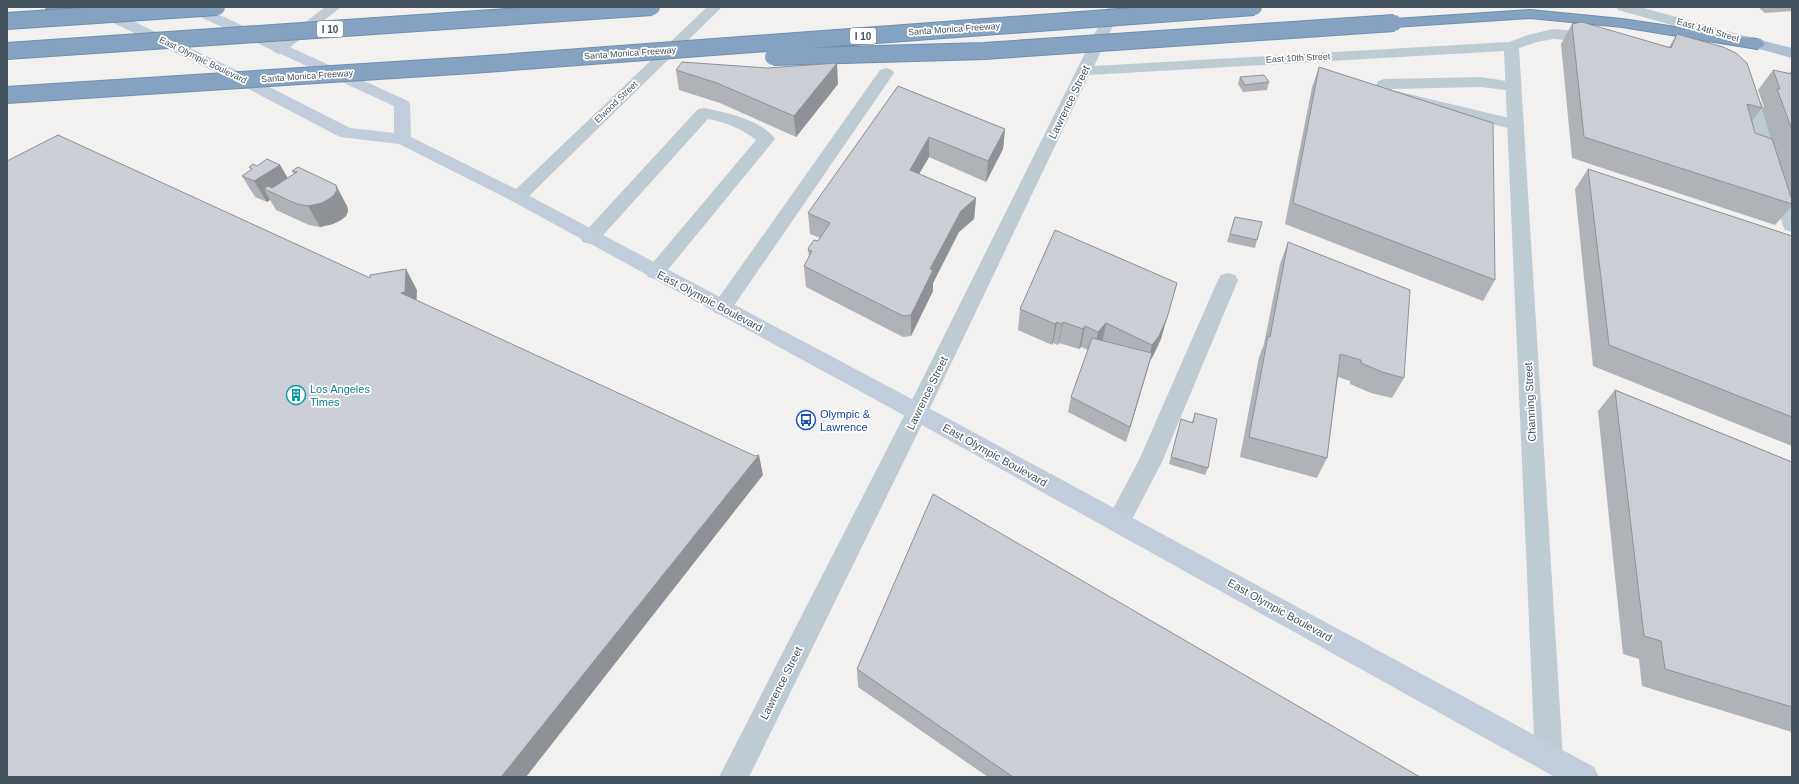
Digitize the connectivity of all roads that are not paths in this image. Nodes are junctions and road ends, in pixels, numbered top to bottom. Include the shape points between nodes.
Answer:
1 (90, 7) edge
2 (190, 7) edge
3 (217, 7) edge
4 (334, 7) edge
5 (652, 7) edge
6 (715, 7) edge
7 (1115, 7) edge
8 (1254, 7) edge
9 (1623, 7) edge
10 (7, 16) edge
11 (7, 21) edge
12 (1610, 38) edge
13 (1757, 44) junction
14 (1511, 46) junction
15 (279, 50) junction
16 (7, 51) edge
17 (1792, 53) edge
18 (472, 65) junction
19 (1085, 71) junction
20 (886, 73) dead end
21 (1738, 75) edge
22 (1513, 86) junction
23 (7, 95) edge
24 (1516, 125) junction
25 (404, 139) junction
26 (518, 197) junction
27 (1792, 226) edge
28 (590, 238) junction
29 (655, 272) junction
30 (1228, 280) dead end
31 (722, 308) junction
32 (917, 412) junction
33 (1118, 522) junction
34 (1549, 758) junction
35 (734, 777) edge
36 (1584, 777) edge

1 - 10 highway
1 - 25 main road, East Olympic Boulevard via 224,70 346,134
2 - 15 main road
3 - 11 highway, bridge
4 - 15 street
5 - 16 highway, I 10, bridge
6 - 26 street, Elwood Street
7 - 19 street, Lawrence Street
8 - 18 highway, Santa Monica Freeway / I 10, bridge
9 - 13 street, East 14th Street
12 - 14 street, East 10th Street via 1553,34
13 - 17 main road, East 14th Street
13 - 18 highway, bridge via 1622,23 1530,14 984,51
14 - 19 street, East 10th Street
14 - 22 street, Channing Street
15 - 25 main road via 402,104
18 - 23 highway, Santa Monica Freeway / I 10, bridge
19 - 32 street, Lawrence Street
20 - 31 street
21 - 27 street via 1755,106
22 - 24 street, Channing Street
22 - 24 street via 1481,82 1384,84 1384,93
24 - 34 street, Channing Street
25 - 26 main road, East Olympic Boulevard
26 - 28 main road, East Olympic Boulevard
28 - 29 main road, East Olympic Boulevard
28 - 29 street via 704,113 753,128 766,139
29 - 31 main road, East Olympic Boulevard
30 - 33 street via 1150,462
31 - 32 main road, East Olympic Boulevard
32 - 33 main road, East Olympic Boulevard
32 - 35 street, Lawrence Street
33 - 34 main road, East Olympic Boulevard
34 - 36 main road, East Olympic Boulevard

